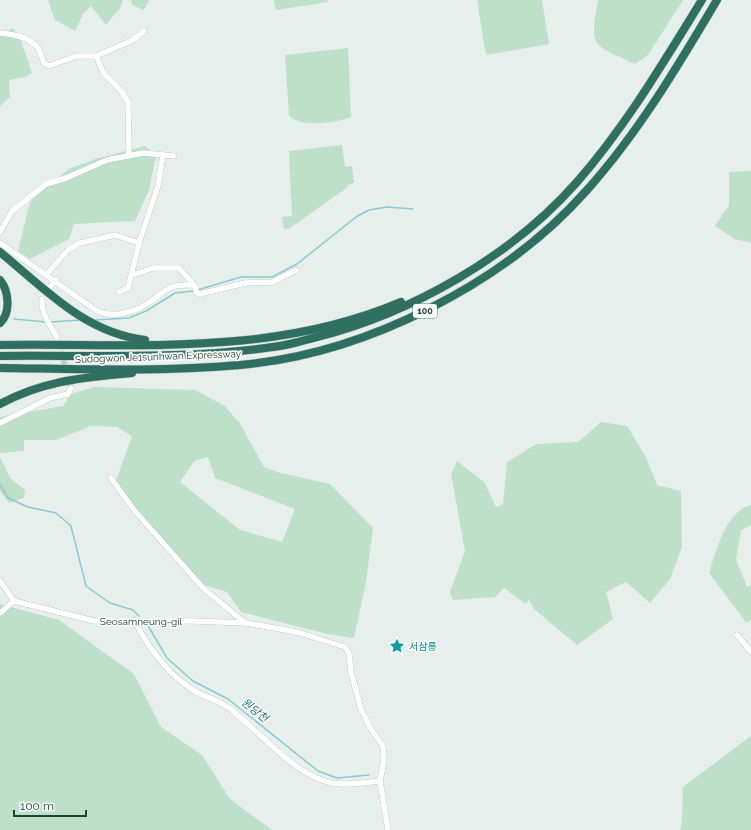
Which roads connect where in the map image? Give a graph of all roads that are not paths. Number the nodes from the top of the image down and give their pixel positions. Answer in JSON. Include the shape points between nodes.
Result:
{"nodes":[{"id":1,"x":702,"y":0,"type":"edge"},
{"id":2,"x":717,"y":0,"type":"edge"},
{"id":3,"x":144,"y":31,"type":"dead end"},
{"id":4,"x":0,"y":33,"type":"edge"},
{"id":5,"x":96,"y":56,"type":"junction"},
{"id":6,"x":163,"y":155,"type":"junction"},
{"id":7,"x":129,"y":156,"type":"junction"},
{"id":8,"x":174,"y":156,"type":"dead end"},
{"id":9,"x":0,"y":232,"type":"edge"},
{"id":10,"x":0,"y":243,"type":"edge"},
{"id":11,"x":139,"y":243,"type":"junction"},
{"id":12,"x":0,"y":252,"type":"edge"},
{"id":13,"x":478,"y":266,"type":"junction"},
{"id":14,"x":296,"y":270,"type":"dead end"},
{"id":15,"x":132,"y":272,"type":"junction"},
{"id":16,"x":47,"y":274,"type":"junction"},
{"id":17,"x":0,"y":280,"type":"edge"},
{"id":18,"x":56,"y":280,"type":"junction"},
{"id":19,"x":51,"y":286,"type":"dead end"},
{"id":20,"x":195,"y":288,"type":"junction"},
{"id":21,"x":120,"y":292,"type":"dead end"},
{"id":22,"x":42,"y":299,"type":"dead end"},
{"id":23,"x":0,"y":323,"type":"edge"},
{"id":24,"x":57,"y":337,"type":"tunnel mouth"},
{"id":25,"x":217,"y":343,"type":"junction"},
{"id":26,"x":0,"y":344,"type":"edge"},
{"id":27,"x":0,"y":356,"type":"edge"},
{"id":28,"x":211,"y":366,"type":"junction"},
{"id":29,"x":0,"y":368,"type":"edge"},
{"id":30,"x":71,"y":388,"type":"dead end"},
{"id":31,"x":0,"y":404,"type":"edge"},
{"id":32,"x":0,"y":423,"type":"edge"},
{"id":33,"x":111,"y":478,"type":"dead end"},
{"id":34,"x":0,"y":581,"type":"edge"},
{"id":35,"x":14,"y":601,"type":"junction"},
{"id":36,"x":0,"y":613,"type":"edge"},
{"id":37,"x":134,"y":620,"type":"junction"},
{"id":38,"x":246,"y":623,"type":"junction"},
{"id":39,"x":737,"y":635,"type":"dead end"},
{"id":40,"x":751,"y":652,"type":"edge"},
{"id":41,"x":380,"y":781,"type":"junction"},
{"id":42,"x":388,"y":830,"type":"edge"}],
"edges":[{"from":1,"to":13,"type":"highway","name":"Sudogwon Je1sunhwan Expressway","number":"100","via":[[645,92],[576,183],[534,223]]},
{"from":2,"to":28,"type":"highway","name":"Sudogwon Je1sunhwan Expressway","number":"100","via":[[656,100],[604,170],[565,212],[485,278],[409,319],[354,340],[298,356],[241,365]]},
{"from":3,"to":5,"type":"street","via":[[133,40]]},
{"from":4,"to":5,"type":"street","via":[[26,39],[38,48],[44,63],[49,66],[76,56]]},
{"from":5,"to":7,"type":"street","via":[[104,72],[128,102]]},
{"from":6,"to":7,"type":"street","via":[[143,153]]},
{"from":6,"to":8,"type":"street"},
{"from":6,"to":11,"type":"street","via":[[158,186]]},
{"from":7,"to":9,"type":"street","via":[[106,160],[46,184],[12,211]]},
{"from":10,"to":16,"type":"street"},
{"from":11,"to":15,"type":"street"},
{"from":11,"to":16,"type":"street","via":[[115,236],[80,243],[68,250]]},
{"from":12,"to":25,"type":"highway","via":[[71,310],[91,324],[107,331],[128,338],[152,341]]},
{"from":13,"to":25,"type":"highway","via":[[403,301],[350,322],[296,334]]},
{"from":13,"to":27,"type":"highway","name":"Sudogwon Je1sunhwan Expressway","number":"100","via":[[441,288],[377,319],[283,346],[140,357]]},
{"from":14,"to":20,"type":"street","via":[[273,282],[252,282],[210,293]]},
{"from":15,"to":20,"type":"street","via":[[136,274],[153,268],[180,268]]},
{"from":15,"to":21,"type":"street","via":[[128,288]]},
{"from":16,"to":18,"type":"street"},
{"from":17,"to":23,"type":"highway","via":[[7,295],[7,308]]},
{"from":18,"to":19,"type":"street"},
{"from":18,"to":20,"type":"street","via":[[106,315],[120,314],[140,307],[181,284]]},
{"from":22,"to":24,"type":"street","via":[[41,308],[44,316]]},
{"from":25,"to":26,"type":"highway"},
{"from":28,"to":29,"type":"highway","name":"Sudogwon Je1sunhwan Expressway","number":"100","via":[[140,369]]},
{"from":28,"to":31,"type":"highway","via":[[67,380],[40,387]]},
{"from":30,"to":32,"type":"street","via":[[68,394],[31,406]]},
{"from":33,"to":38,"type":"street","name":"Seosamneung-gil","via":[[134,510],[203,588]]},
{"from":34,"to":35,"type":"street"},
{"from":35,"to":36,"type":"street"},
{"from":35,"to":37,"type":"street","name":"Seosamneung-gil","via":[[94,621]]},
{"from":37,"to":38,"type":"street","name":"Seosamneung-gil"},
{"from":37,"to":41,"type":"street","via":[[142,635],[170,671],[198,692],[232,709],[281,753],[312,776],[336,783]]},
{"from":38,"to":41,"type":"street","name":"Seosamneung-gil","via":[[297,632],[345,647],[349,653],[351,672],[361,709],[383,746],[384,760]]},
{"from":39,"to":40,"type":"street"},
{"from":41,"to":42,"type":"street","name":"Seosamneung-gil"}]}
